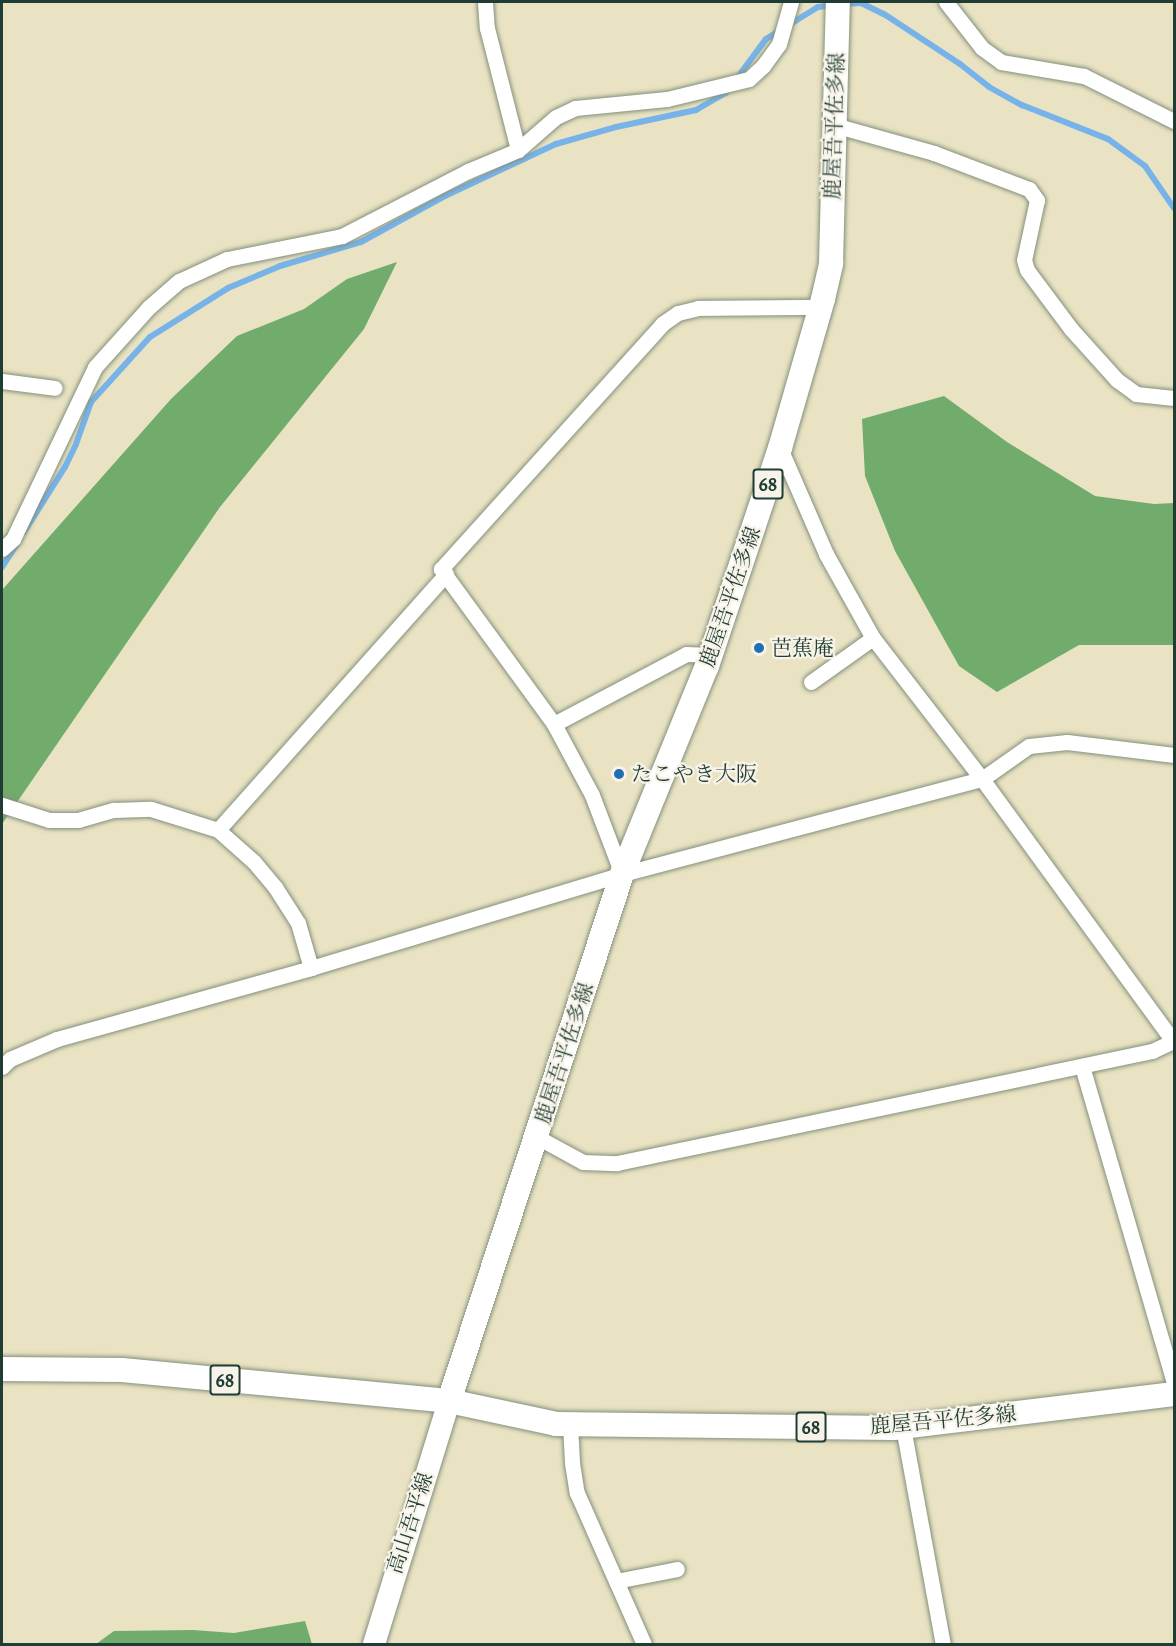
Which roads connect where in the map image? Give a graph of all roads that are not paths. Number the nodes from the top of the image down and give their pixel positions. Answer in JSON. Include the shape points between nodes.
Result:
{"nodes":[{"id":1,"x":485,"y":2,"type":"edge"},
{"id":2,"x":791,"y":2,"type":"edge"},
{"id":3,"x":838,"y":2,"type":"edge"},
{"id":4,"x":946,"y":2,"type":"edge"},
{"id":5,"x":1174,"y":121,"type":"edge"},
{"id":6,"x":834,"y":125,"type":"junction"},
{"id":7,"x":518,"y":150,"type":"junction"},
{"id":8,"x":820,"y":307,"type":"junction"},
{"id":9,"x":2,"y":381,"type":"edge"},
{"id":10,"x":55,"y":388,"type":"dead end"},
{"id":11,"x":1174,"y":398,"type":"edge"},
{"id":12,"x":780,"y":448,"type":"junction"},
{"id":13,"x":2,"y":549,"type":"edge"},
{"id":14,"x":446,"y":574,"type":"junction"},
{"id":15,"x":873,"y":638,"type":"junction"},
{"id":16,"x":711,"y":655,"type":"junction"},
{"id":17,"x":811,"y":682,"type":"dead end"},
{"id":18,"x":554,"y":724,"type":"junction"},
{"id":19,"x":1174,"y":755,"type":"edge"},
{"id":20,"x":982,"y":779,"type":"junction"},
{"id":21,"x":2,"y":805,"type":"edge"},
{"id":22,"x":218,"y":830,"type":"junction"},
{"id":23,"x":622,"y":874,"type":"junction"},
{"id":24,"x":311,"y":968,"type":"junction"},
{"id":25,"x":1174,"y":1041,"type":"edge"},
{"id":26,"x":1082,"y":1066,"type":"junction"},
{"id":27,"x":2,"y":1067,"type":"edge"},
{"id":28,"x":537,"y":1137,"type":"junction"},
{"id":29,"x":2,"y":1369,"type":"edge"},
{"id":30,"x":1174,"y":1383,"type":"edge"},
{"id":31,"x":1174,"y":1394,"type":"edge"},
{"id":32,"x":449,"y":1401,"type":"junction"},
{"id":33,"x":570,"y":1424,"type":"junction"},
{"id":34,"x":903,"y":1427,"type":"junction"},
{"id":35,"x":677,"y":1569,"type":"dead end"},
{"id":36,"x":616,"y":1581,"type":"junction"},
{"id":37,"x":374,"y":1644,"type":"edge"},
{"id":38,"x":644,"y":1644,"type":"edge"},
{"id":39,"x":943,"y":1644,"type":"edge"}],
"edges":[{"from":1,"to":7,"type":"street","via":[[487,28]]},
{"from":2,"to":7,"type":"street","via":[[779,44],[749,79],[667,99],[574,108],[556,117]]},
{"from":3,"to":6,"type":"main road","name":"鹿屋吾平佐多線","number":"68"},
{"from":4,"to":5,"type":"street","via":[[982,48],[1001,62],[1084,76]]},
{"from":6,"to":8,"type":"main road","name":"鹿屋吾平佐多線","number":"68","via":[[831,263]]},
{"from":6,"to":11,"type":"street","via":[[934,153],[1029,189],[1038,200],[1024,260],[1027,270],[1071,329],[1117,380],[1136,394]]},
{"from":7,"to":13,"type":"street","via":[[468,171],[342,236],[227,259],[179,281],[149,307],[95,367],[13,539]]},
{"from":8,"to":12,"type":"main road","name":"鹿屋吾平佐多線","number":"68"},
{"from":8,"to":14,"type":"street","via":[[699,308],[678,313],[662,324],[441,569]]},
{"from":9,"to":10,"type":"street"},
{"from":12,"to":15,"type":"street","via":[[826,554]]},
{"from":12,"to":16,"type":"main road","name":"鹿屋吾平佐多線","number":"68"},
{"from":14,"to":18,"type":"street"},
{"from":14,"to":22,"type":"street"},
{"from":15,"to":17,"type":"street"},
{"from":15,"to":20,"type":"street"},
{"from":16,"to":18,"type":"street","via":[[686,654]]},
{"from":16,"to":23,"type":"main road","name":"鹿屋吾平佐多線","number":"68"},
{"from":18,"to":23,"type":"street","via":[[592,795]]},
{"from":19,"to":20,"type":"street","via":[[1067,742],[1029,746]]},
{"from":20,"to":23,"type":"street"},
{"from":20,"to":25,"type":"street"},
{"from":21,"to":22,"type":"street","via":[[49,820],[78,820],[114,810],[151,809]]},
{"from":22,"to":24,"type":"street","via":[[275,887],[298,923]]},
{"from":23,"to":24,"type":"street"},
{"from":23,"to":28,"type":"main road","name":"鹿屋吾平佐多線","number":"68"},
{"from":24,"to":27,"type":"street","via":[[57,1039],[10,1059]]},
{"from":25,"to":26,"type":"street","via":[[1152,1051]]},
{"from":26,"to":28,"type":"street","via":[[617,1162],[583,1162]]},
{"from":26,"to":30,"type":"street"},
{"from":28,"to":32,"type":"main road","name":"鹿屋吾平佐多線","number":"68"},
{"from":29,"to":32,"type":"main road","number":"68","via":[[122,1370]]},
{"from":31,"to":34,"type":"main road","name":"鹿屋吾平佐多線","number":"68"},
{"from":32,"to":33,"type":"main road","name":"鹿屋吾平佐多線","number":"68"},
{"from":32,"to":37,"type":"main road","name":"高山吾平線"},
{"from":33,"to":34,"type":"main road","name":"鹿屋吾平佐多線","number":"68"},
{"from":33,"to":36,"type":"street","via":[[578,1493]]},
{"from":34,"to":39,"type":"street"},
{"from":35,"to":36,"type":"street"},
{"from":36,"to":38,"type":"street"}]}
